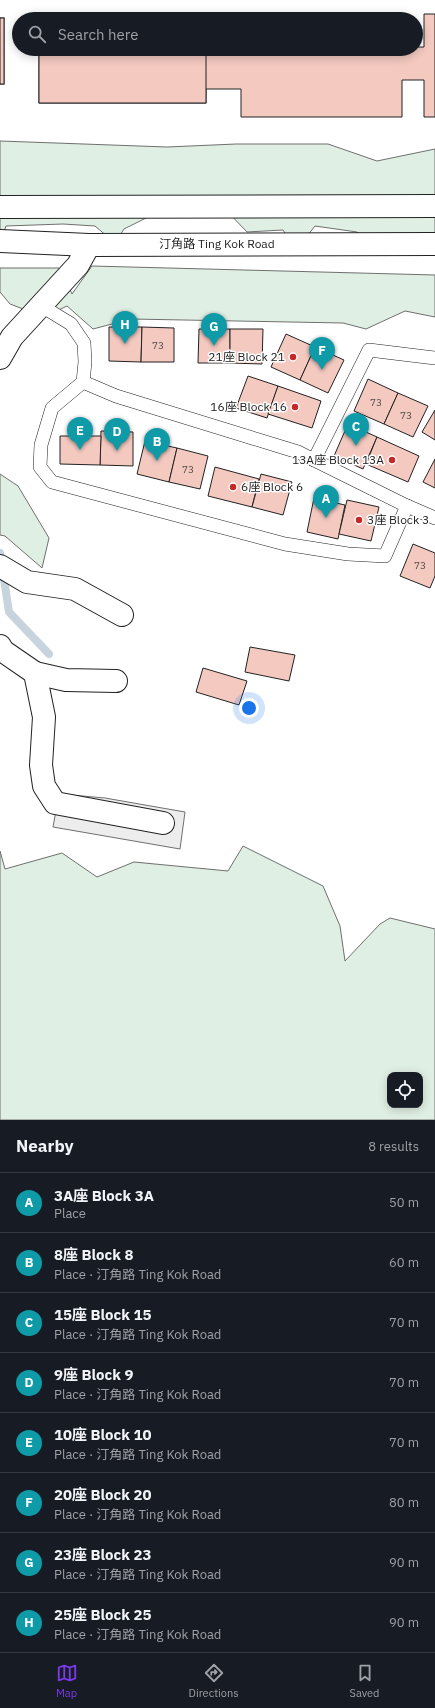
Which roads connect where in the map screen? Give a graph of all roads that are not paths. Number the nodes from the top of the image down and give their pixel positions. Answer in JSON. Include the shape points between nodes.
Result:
{"nodes":[{"id":1,"x":435,"y":206,"type":"edge"},
{"id":2,"x":0,"y":207,"type":"edge"},
{"id":3,"x":0,"y":241,"type":"edge"},
{"id":4,"x":435,"y":244,"type":"edge"},
{"id":5,"x":89,"y":245,"type":"junction"},
{"id":6,"x":40,"y":306,"type":"junction"},
{"id":7,"x":0,"y":358,"type":"edge"},
{"id":8,"x":435,"y":358,"type":"edge"},
{"id":9,"x":83,"y":382,"type":"junction"},
{"id":10,"x":314,"y":460,"type":"junction"},
{"id":11,"x":407,"y":506,"type":"junction"},
{"id":12,"x":435,"y":518,"type":"edge"},
{"id":13,"x":0,"y":566,"type":"edge"},
{"id":14,"x":122,"y":615,"type":"dead end"},
{"id":15,"x":0,"y":646,"type":"edge"},
{"id":16,"x":35,"y":673,"type":"junction"},
{"id":17,"x":116,"y":681,"type":"dead end"},
{"id":18,"x":163,"y":823,"type":"dead end"}],
"edges":[{"from":1,"to":2,"type":"main road"},
{"from":3,"to":5,"type":"main road","name":"汀角路 Ting Kok Road"},
{"from":4,"to":5,"type":"main road","name":"汀角路 Ting Kok Road"},
{"from":5,"to":6,"type":"main road","via":[[78,265]]},
{"from":6,"to":7,"type":"main road","via":[[12,337]]},
{"from":6,"to":9,"type":"lane","via":[[71,324],[84,343]]},
{"from":8,"to":10,"type":"lane","via":[[369,350]]},
{"from":9,"to":10,"type":"lane","via":[[116,396],[298,452]]},
{"from":9,"to":11,"type":"lane","via":[[52,408],[41,445],[40,467],[52,482],[285,544],[348,554],[385,556]]},
{"from":10,"to":11,"type":"lane"},
{"from":11,"to":12,"type":"lane"},
{"from":13,"to":14,"type":"main road","via":[[27,582],[75,589]]},
{"from":15,"to":16,"type":"main road","via":[[3,651]]},
{"from":16,"to":17,"type":"main road","via":[[66,680]]},
{"from":16,"to":18,"type":"main road","via":[[44,717],[41,765],[44,786],[55,803]]}]}
